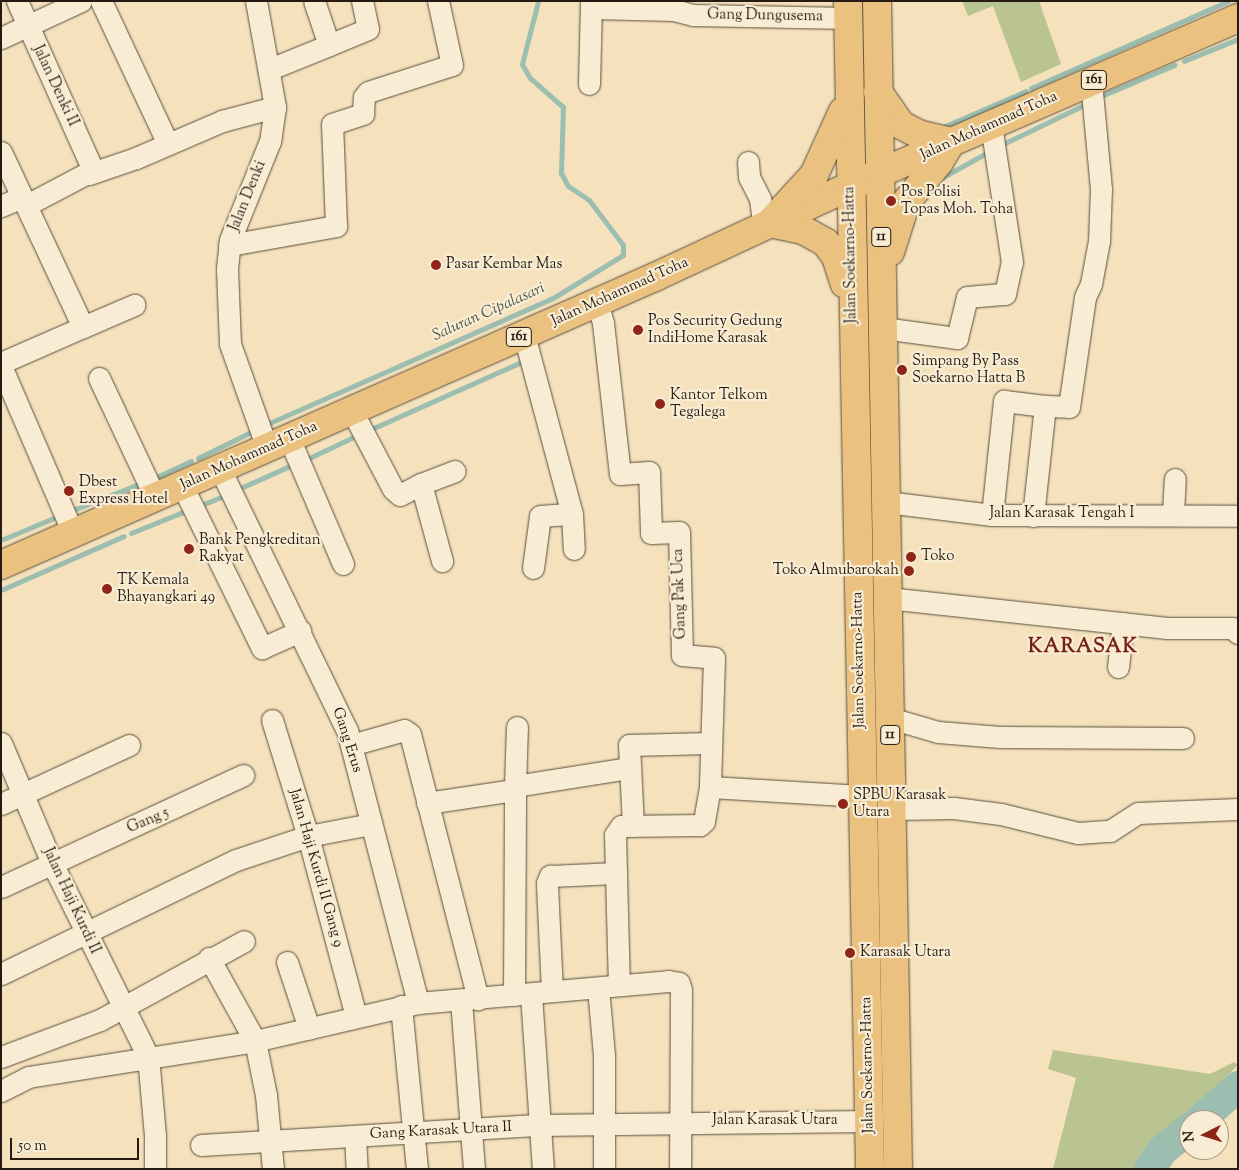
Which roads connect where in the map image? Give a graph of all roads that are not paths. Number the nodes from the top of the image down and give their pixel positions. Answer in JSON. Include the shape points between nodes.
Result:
{"nodes":[{"id":1,"x":16,"y":1,"type":"edge"},
{"id":2,"x":81,"y":1,"type":"edge"},
{"id":3,"x":101,"y":1,"type":"edge"},
{"id":4,"x":256,"y":1,"type":"edge"},
{"id":5,"x":314,"y":1,"type":"edge"},
{"id":6,"x":362,"y":1,"type":"edge"},
{"id":7,"x":438,"y":1,"type":"edge"},
{"id":8,"x":877,"y":1,"type":"edge"},
{"id":9,"x":592,"y":5,"type":"edge"},
{"id":10,"x":629,"y":5,"type":"edge"},
{"id":11,"x":674,"y":6,"type":"edge"},
{"id":12,"x":759,"y":9,"type":"edge"},
{"id":13,"x":848,"y":10,"type":"edge"},
{"id":14,"x":1238,"y":18,"type":"edge"},
{"id":15,"x":28,"y":26,"type":"junction"},
{"id":16,"x":1,"y":38,"type":"edge"},
{"id":17,"x":329,"y":45,"type":"junction"},
{"id":18,"x":270,"y":70,"type":"junction"},
{"id":19,"x":1091,"y":82,"type":"junction"},
{"id":20,"x":590,"y":84,"type":"dead end"},
{"id":21,"x":878,"y":91,"type":"junction"},
{"id":22,"x":848,"y":98,"type":"junction"},
{"id":23,"x":275,"y":106,"type":"junction"},
{"id":24,"x":991,"y":125,"type":"junction"},
{"id":25,"x":951,"y":142,"type":"junction"},
{"id":26,"x":168,"y":144,"type":"junction"},
{"id":27,"x":1,"y":152,"type":"edge"},
{"id":28,"x":748,"y":162,"type":"dead end"},
{"id":29,"x":91,"y":172,"type":"junction"},
{"id":30,"x":880,"y":174,"type":"junction"},
{"id":31,"x":850,"y":186,"type":"junction"},
{"id":32,"x":24,"y":201,"type":"junction"},
{"id":33,"x":1,"y":206,"type":"edge"},
{"id":34,"x":767,"y":225,"type":"junction"},
{"id":35,"x":229,"y":245,"type":"junction"},
{"id":36,"x":881,"y":300,"type":"junction"},
{"id":37,"x":598,"y":302,"type":"junction"},
{"id":38,"x":134,"y":305,"type":"dead end"},
{"id":39,"x":852,"y":306,"type":"junction"},
{"id":40,"x":83,"y":327,"type":"junction"},
{"id":41,"x":883,"y":328,"type":"junction"},
{"id":42,"x":524,"y":335,"type":"junction"},
{"id":43,"x":1,"y":365,"type":"edge"},
{"id":44,"x":99,"y":378,"type":"dead end"},
{"id":45,"x":1045,"y":406,"type":"junction"},
{"id":46,"x":352,"y":411,"type":"junction"},
{"id":47,"x":268,"y":435,"type":"junction"},
{"id":48,"x":220,"y":469,"type":"junction"},
{"id":49,"x":455,"y":471,"type":"dead end"},
{"id":50,"x":1175,"y":479,"type":"dead end"},
{"id":51,"x":421,"y":484,"type":"junction"},
{"id":52,"x":182,"y":485,"type":"junction"},
{"id":53,"x":154,"y":498,"type":"junction"},
{"id":54,"x":886,"y":502,"type":"junction"},
{"id":55,"x":1173,"y":513,"type":"junction"},
{"id":56,"x":572,"y":514,"type":"junction"},
{"id":57,"x":992,"y":515,"type":"junction"},
{"id":58,"x":1033,"y":516,"type":"junction"},
{"id":59,"x":1238,"y":516,"type":"edge"},
{"id":60,"x":73,"y":533,"type":"junction"},
{"id":61,"x":574,"y":549,"type":"dead end"},
{"id":62,"x":442,"y":561,"type":"dead end"},
{"id":63,"x":343,"y":564,"type":"dead end"},
{"id":64,"x":1,"y":565,"type":"edge"},
{"id":65,"x":533,"y":568,"type":"dead end"},
{"id":66,"x":887,"y":598,"type":"junction"},
{"id":67,"x":1123,"y":623,"type":"junction"},
{"id":68,"x":300,"y":631,"type":"junction"},
{"id":69,"x":1238,"y":633,"type":"edge"},
{"id":70,"x":1118,"y":666,"type":"dead end"},
{"id":71,"x":890,"y":718,"type":"junction"},
{"id":72,"x":272,"y":720,"type":"dead end"},
{"id":73,"x":517,"y":727,"type":"dead end"},
{"id":74,"x":1183,"y":738,"type":"dead end"},
{"id":75,"x":1,"y":743,"type":"edge"},
{"id":76,"x":710,"y":743,"type":"junction"},
{"id":77,"x":129,"y":745,"type":"dead end"},
{"id":78,"x":350,"y":745,"type":"junction"},
{"id":79,"x":629,"y":768,"type":"junction"},
{"id":80,"x":243,"y":776,"type":"dead end"},
{"id":81,"x":514,"y":788,"type":"junction"},
{"id":82,"x":710,"y":788,"type":"junction"},
{"id":83,"x":23,"y":794,"type":"junction"},
{"id":84,"x":862,"y":796,"type":"junction"},
{"id":85,"x":427,"y":803,"type":"junction"},
{"id":86,"x":1,"y":804,"type":"edge"},
{"id":87,"x":891,"y":809,"type":"junction"},
{"id":88,"x":1238,"y":809,"type":"edge"},
{"id":89,"x":372,"y":824,"type":"junction"},
{"id":90,"x":633,"y":826,"type":"junction"},
{"id":91,"x":308,"y":836,"type":"junction"},
{"id":92,"x":52,"y":863,"type":"junction"},
{"id":93,"x":616,"y":873,"type":"junction"},
{"id":94,"x":1,"y":887,"type":"edge"},
{"id":95,"x":86,"y":934,"type":"junction"},
{"id":96,"x":244,"y":941,"type":"dead end"},
{"id":97,"x":209,"y":958,"type":"junction"},
{"id":98,"x":287,"y":962,"type":"dead end"},
{"id":99,"x":1,"y":974,"type":"edge"},
{"id":100,"x":619,"y":984,"type":"junction"},
{"id":101,"x":598,"y":988,"type":"junction"},
{"id":102,"x":532,"y":993,"type":"junction"},
{"id":103,"x":469,"y":999,"type":"junction"},
{"id":104,"x":410,"y":1004,"type":"junction"},
{"id":105,"x":122,"y":1007,"type":"junction"},
{"id":106,"x":356,"y":1017,"type":"junction"},
{"id":107,"x":309,"y":1028,"type":"junction"},
{"id":108,"x":255,"y":1040,"type":"junction"},
{"id":109,"x":148,"y":1056,"type":"junction"},
{"id":110,"x":1,"y":1057,"type":"edge"},
{"id":111,"x":1,"y":1090,"type":"edge"},
{"id":112,"x":869,"y":1121,"type":"junction"},
{"id":113,"x":681,"y":1122,"type":"junction"},
{"id":114,"x":606,"y":1124,"type":"junction"},
{"id":115,"x":540,"y":1125,"type":"junction"},
{"id":116,"x":471,"y":1130,"type":"junction"},
{"id":117,"x":414,"y":1131,"type":"junction"},
{"id":118,"x":355,"y":1136,"type":"junction"},
{"id":119,"x":270,"y":1141,"type":"junction"},
{"id":120,"x":201,"y":1145,"type":"dead end"},
{"id":121,"x":155,"y":1169,"type":"edge"},
{"id":122,"x":272,"y":1169,"type":"edge"},
{"id":123,"x":356,"y":1169,"type":"edge"},
{"id":124,"x":417,"y":1169,"type":"edge"},
{"id":125,"x":474,"y":1169,"type":"edge"},
{"id":126,"x":543,"y":1169,"type":"edge"},
{"id":127,"x":604,"y":1169,"type":"edge"},
{"id":128,"x":680,"y":1169,"type":"edge"},
{"id":129,"x":870,"y":1169,"type":"edge"},
{"id":130,"x":898,"y":1169,"type":"edge"}],
"edges":[{"from":1,"to":15,"type":"street","name":"Jalan Denki II"},
{"from":2,"to":15,"type":"street"},
{"from":3,"to":26,"type":"street"},
{"from":4,"to":18,"type":"street","name":"Jalan Denki"},
{"from":5,"to":17,"type":"street"},
{"from":6,"to":17,"type":"street","via":[[368,29]]},
{"from":7,"to":35,"type":"street","via":[[452,65],[368,92],[364,97],[363,114],[332,124],[336,226]]},
{"from":8,"to":21,"type":"main road","name":"Jalan Soekarno-Hatta","number":"11"},
{"from":9,"to":10,"type":"street","name":"Gang Dungusema"},
{"from":9,"to":20,"type":"street"},
{"from":10,"to":11,"type":"street","name":"Gang Dungusema"},
{"from":11,"to":12,"type":"street","name":"Gang Dungusema","via":[[693,15]]},
{"from":12,"to":13,"type":"street","name":"Gang Dungusema"},
{"from":13,"to":22,"type":"main road","name":"Jalan Soekarno-Hatta","number":"11"},
{"from":14,"to":19,"type":"main road","name":"Jalan Mohammad Toha","number":"161"},
{"from":15,"to":16,"type":"street"},
{"from":15,"to":29,"type":"street","name":"Jalan Denki II"},
{"from":17,"to":18,"type":"street"},
{"from":18,"to":23,"type":"street","name":"Jalan Denki"},
{"from":19,"to":24,"type":"main road","name":"Jalan Mohammad Toha","number":"161"},
{"from":19,"to":45,"type":"street","via":[[1101,189],[1099,241],[1091,284],[1085,297],[1069,407]]},
{"from":21,"to":25,"type":"main road","via":[[887,109],[901,125],[922,135]]},
{"from":21,"to":30,"type":"main road","name":"Jalan Soekarno-Hatta","number":"11"},
{"from":22,"to":31,"type":"main road","name":"Jalan Soekarno-Hatta","number":"11"},
{"from":22,"to":34,"type":"main road","via":[[821,164]]},
{"from":23,"to":26,"type":"street","via":[[222,121]]},
{"from":23,"to":35,"type":"street","name":"Jalan Denki","via":[[270,141]]},
{"from":24,"to":25,"type":"main road","name":"Jalan Mohammad Toha","number":"161"},
{"from":24,"to":41,"type":"street","via":[[1012,262],[1005,294],[967,297],[956,338]]},
{"from":25,"to":30,"type":"main road","name":"Jalan Mohammad Toha","number":"161"},
{"from":25,"to":36,"type":"main road","via":[[940,162],[906,202],[899,217]]},
{"from":26,"to":29,"type":"street"},
{"from":27,"to":32,"type":"street"},
{"from":28,"to":34,"type":"street","via":[[749,177],[760,199]]},
{"from":29,"to":32,"type":"street"},
{"from":30,"to":31,"type":"main road","name":"Jalan Mohammad Toha","number":"161"},
{"from":30,"to":36,"type":"main road","name":"Jalan Soekarno-Hatta","number":"11"},
{"from":31,"to":34,"type":"main road","name":"Jalan Mohammad Toha","number":"161"},
{"from":31,"to":39,"type":"main road","name":"Jalan Soekarno-Hatta","number":"11"},
{"from":32,"to":33,"type":"street"},
{"from":32,"to":40,"type":"street"},
{"from":34,"to":37,"type":"main road","name":"Jalan Mohammad Toha","number":"161"},
{"from":34,"to":39,"type":"main road","via":[[803,230],[826,243],[841,268]]},
{"from":35,"to":47,"type":"street","name":"Jalan Denki","via":[[230,344]]},
{"from":36,"to":41,"type":"main road","name":"Jalan Soekarno-Hatta","number":"11"},
{"from":37,"to":42,"type":"main road","name":"Jalan Mohammad Toha","number":"161"},
{"from":37,"to":76,"type":"street","name":"Gang Pak Uca","via":[[620,474],[649,472],[651,533],[679,532],[682,656],[714,658]]},
{"from":38,"to":40,"type":"street"},
{"from":39,"to":84,"type":"main road","name":"Jalan Soekarno-Hatta","number":"11"},
{"from":40,"to":43,"type":"street"},
{"from":41,"to":54,"type":"main road","name":"Jalan Soekarno-Hatta","number":"11"},
{"from":42,"to":46,"type":"main road","name":"Jalan Mohammad Toha","number":"161"},
{"from":42,"to":56,"type":"street"},
{"from":43,"to":60,"type":"street"},
{"from":44,"to":53,"type":"street"},
{"from":45,"to":57,"type":"street","via":[[1004,401]]},
{"from":45,"to":58,"type":"street"},
{"from":46,"to":47,"type":"main road","name":"Jalan Mohammad Toha","number":"161"},
{"from":46,"to":51,"type":"street","via":[[393,489],[400,495]]},
{"from":47,"to":48,"type":"main road","name":"Jalan Mohammad Toha","number":"161"},
{"from":47,"to":63,"type":"street","name":"Jalan Denki"},
{"from":48,"to":52,"type":"main road","name":"Jalan Mohammad Toha","number":"161"},
{"from":48,"to":68,"type":"street","name":"Gang Erus"},
{"from":49,"to":51,"type":"street"},
{"from":50,"to":55,"type":"street"},
{"from":51,"to":62,"type":"street"},
{"from":52,"to":53,"type":"main road","name":"Jalan Mohammad Toha","number":"161"},
{"from":52,"to":68,"type":"street","via":[[262,648]]},
{"from":53,"to":60,"type":"main road","name":"Jalan Mohammad Toha","number":"161"},
{"from":54,"to":57,"type":"street","name":"Jalan Karasak Tengah I"},
{"from":54,"to":66,"type":"main road","name":"Jalan Soekarno-Hatta","number":"11"},
{"from":55,"to":58,"type":"street","name":"Jalan Karasak Tengah I"},
{"from":55,"to":59,"type":"street","name":"Jalan Karasak Tengah I"},
{"from":56,"to":61,"type":"street"},
{"from":56,"to":65,"type":"street","via":[[540,516]]},
{"from":57,"to":58,"type":"street","name":"Jalan Karasak Tengah I"},
{"from":60,"to":64,"type":"main road","name":"Jalan Mohammad Toha","number":"161"},
{"from":66,"to":67,"type":"street"},
{"from":66,"to":71,"type":"main road","name":"Jalan Soekarno-Hatta","number":"11"},
{"from":67,"to":69,"type":"street","via":[[1167,628],[1232,628]]},
{"from":67,"to":70,"type":"street"},
{"from":68,"to":78,"type":"street","name":"Gang Erus","via":[[330,699],[334,699]]},
{"from":71,"to":74,"type":"street","via":[[938,732],[1000,737]]},
{"from":71,"to":87,"type":"main road","name":"Jalan Soekarno-Hatta","number":"11"},
{"from":72,"to":91,"type":"street","name":"Jalan Haji Kurdi II Gang 9"},
{"from":73,"to":81,"type":"street"},
{"from":75,"to":83,"type":"street","name":"Jalan Haji Kurdi II"},
{"from":76,"to":79,"type":"street","via":[[629,744]]},
{"from":76,"to":82,"type":"street"},
{"from":77,"to":83,"type":"street"},
{"from":78,"to":85,"type":"street","via":[[408,731]]},
{"from":78,"to":89,"type":"street","name":"Gang Erus"},
{"from":79,"to":81,"type":"street"},
{"from":79,"to":90,"type":"street"},
{"from":80,"to":92,"type":"street","name":"Gang 5"},
{"from":81,"to":85,"type":"street"},
{"from":81,"to":102,"type":"street"},
{"from":82,"to":84,"type":"street"},
{"from":82,"to":90,"type":"street","via":[[704,821],[700,825]]},
{"from":83,"to":86,"type":"street"},
{"from":83,"to":92,"type":"street","name":"Jalan Haji Kurdi II"},
{"from":84,"to":112,"type":"main road","name":"Jalan Soekarno-Hatta","number":"11"},
{"from":85,"to":103,"type":"street"},
{"from":87,"to":88,"type":"street","via":[[954,808],[1001,814],[1078,834],[1110,831],[1138,813]]},
{"from":87,"to":130,"type":"main road","name":"Jalan Soekarno-Hatta","number":"11"},
{"from":89,"to":91,"type":"street"},
{"from":89,"to":104,"type":"street","name":"Gang Erus"},
{"from":90,"to":93,"type":"street","via":[[621,826],[614,835]]},
{"from":91,"to":95,"type":"street","via":[[236,860]]},
{"from":91,"to":106,"type":"street","name":"Jalan Haji Kurdi II Gang 9"},
{"from":92,"to":94,"type":"street","name":"Gang 5"},
{"from":92,"to":95,"type":"street","name":"Jalan Haji Kurdi II"},
{"from":93,"to":100,"type":"street"},
{"from":93,"to":102,"type":"street","via":[[550,876]]},
{"from":95,"to":99,"type":"street"},
{"from":95,"to":105,"type":"street","name":"Jalan Haji Kurdi II"},
{"from":96,"to":97,"type":"street"},
{"from":97,"to":105,"type":"street"},
{"from":97,"to":108,"type":"street"},
{"from":98,"to":107,"type":"street"},
{"from":100,"to":101,"type":"street"},
{"from":100,"to":113,"type":"street","via":[[679,983]]},
{"from":101,"to":102,"type":"street"},
{"from":101,"to":114,"type":"street"},
{"from":102,"to":103,"type":"street"},
{"from":102,"to":115,"type":"street"},
{"from":103,"to":104,"type":"street"},
{"from":103,"to":116,"type":"street"},
{"from":104,"to":106,"type":"street"},
{"from":104,"to":117,"type":"street","name":"Gang Erus"},
{"from":105,"to":109,"type":"street","name":"Jalan Haji Kurdi II"},
{"from":105,"to":110,"type":"street","via":[[100,1020]]},
{"from":106,"to":107,"type":"street"},
{"from":107,"to":108,"type":"street"},
{"from":108,"to":109,"type":"street"},
{"from":108,"to":119,"type":"street","via":[[266,1095]]},
{"from":109,"to":111,"type":"street","via":[[28,1076]]},
{"from":109,"to":121,"type":"street","via":[[156,1136]]},
{"from":112,"to":113,"type":"street","name":"Jalan Karasak Utara"},
{"from":112,"to":129,"type":"main road","name":"Jalan Soekarno-Hatta","number":"11"},
{"from":113,"to":114,"type":"street","name":"Gang Karasak Utara II"},
{"from":113,"to":128,"type":"street"},
{"from":114,"to":115,"type":"street","name":"Gang Karasak Utara II"},
{"from":114,"to":127,"type":"street"},
{"from":115,"to":116,"type":"street","name":"Gang Karasak Utara II"},
{"from":115,"to":126,"type":"street"},
{"from":116,"to":117,"type":"street","name":"Gang Karasak Utara II"},
{"from":116,"to":125,"type":"street"},
{"from":117,"to":118,"type":"street","name":"Gang Karasak Utara II"},
{"from":117,"to":124,"type":"street","name":"Gang Erus"},
{"from":118,"to":119,"type":"street","name":"Gang Karasak Utara II"},
{"from":118,"to":123,"type":"street"},
{"from":119,"to":120,"type":"street","name":"Gang Karasak Utara II"},
{"from":119,"to":122,"type":"street"}]}
